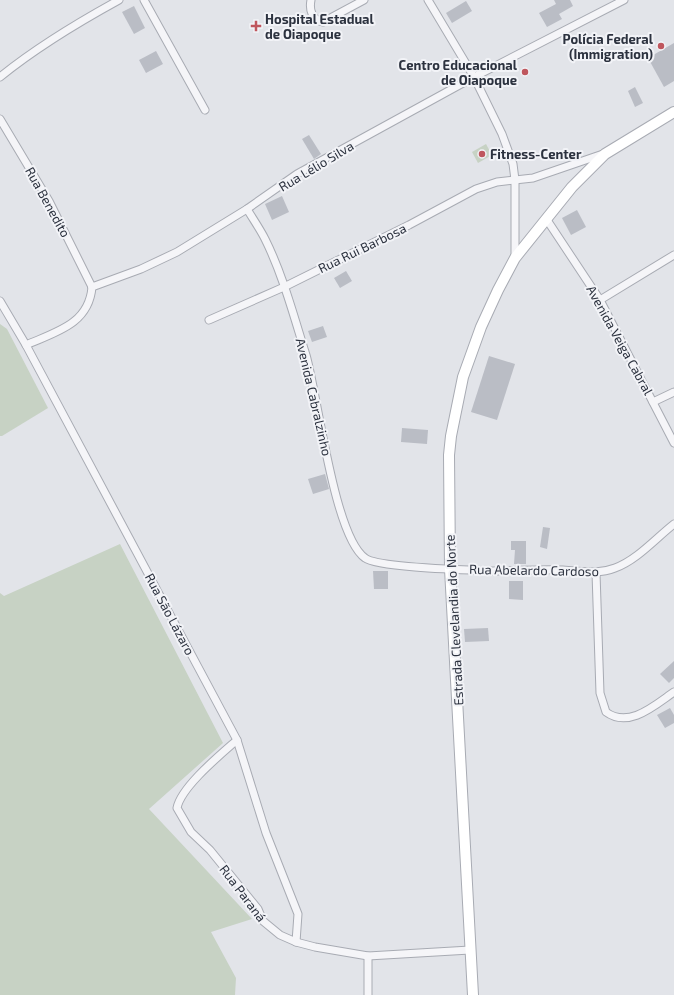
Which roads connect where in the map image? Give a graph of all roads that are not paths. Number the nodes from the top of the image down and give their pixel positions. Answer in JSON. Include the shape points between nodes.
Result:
{"nodes":[{"id":1,"x":119,"y":0,"type":"edge"},
{"id":2,"x":144,"y":0,"type":"edge"},
{"id":3,"x":311,"y":0,"type":"edge"},
{"id":4,"x":364,"y":0,"type":"edge"},
{"id":5,"x":428,"y":0,"type":"edge"},
{"id":6,"x":624,"y":0,"type":"edge"},
{"id":7,"x":0,"y":77,"type":"edge"},
{"id":8,"x":474,"y":77,"type":"junction"},
{"id":9,"x":205,"y":110,"type":"dead end"},
{"id":10,"x":674,"y":112,"type":"edge"},
{"id":11,"x":0,"y":119,"type":"edge"},
{"id":12,"x":605,"y":154,"type":"junction"},
{"id":13,"x":515,"y":180,"type":"junction"},
{"id":14,"x":248,"y":209,"type":"junction"},
{"id":15,"x":547,"y":220,"type":"junction"},
{"id":16,"x":674,"y":255,"type":"edge"},
{"id":17,"x":515,"y":258,"type":"junction"},
{"id":18,"x":92,"y":287,"type":"junction"},
{"id":19,"x":284,"y":287,"type":"junction"},
{"id":20,"x":600,"y":300,"type":"junction"},
{"id":21,"x":0,"y":301,"type":"edge"},
{"id":22,"x":209,"y":320,"type":"dead end"},
{"id":23,"x":26,"y":345,"type":"junction"},
{"id":24,"x":674,"y":392,"type":"edge"},
{"id":25,"x":654,"y":402,"type":"junction"},
{"id":26,"x":674,"y":443,"type":"edge"},
{"id":27,"x":674,"y":524,"type":"edge"},
{"id":28,"x":370,"y":561,"type":"joint"},
{"id":29,"x":450,"y":569,"type":"junction"},
{"id":30,"x":596,"y":573,"type":"junction"},
{"id":31,"x":674,"y":692,"type":"edge"},
{"id":32,"x":237,"y":740,"type":"junction"},
{"id":33,"x":296,"y":942,"type":"junction"},
{"id":34,"x":470,"y":950,"type":"junction"},
{"id":35,"x":368,"y":956,"type":"junction"},
{"id":36,"x":368,"y":995,"type":"edge"},
{"id":37,"x":473,"y":995,"type":"edge"}],
"edges":[{"from":1,"to":7,"type":"street","via":[[28,55]]},
{"from":2,"to":9,"type":"street"},
{"from":3,"to":4,"type":"street","via":[[312,14],[323,22]]},
{"from":5,"to":8,"type":"street"},
{"from":6,"to":8,"type":"street","name":"Rua Lélio Silva"},
{"from":8,"to":13,"type":"street","via":[[509,151]]},
{"from":8,"to":14,"type":"street","name":"Rua Lélio Silva","via":[[297,174]]},
{"from":10,"to":12,"type":"street","name":"Estrada Clevelandia do Norte"},
{"from":11,"to":18,"type":"street","name":"Rua Benedito","via":[[49,201]]},
{"from":12,"to":13,"type":"street","name":"Rua Rui Barbosa","via":[[533,178]]},
{"from":12,"to":15,"type":"street","name":"Estrada Clevelandia do Norte","via":[[572,187]]},
{"from":13,"to":17,"type":"street"},
{"from":13,"to":19,"type":"street","name":"Rua Rui Barbosa","via":[[497,182],[476,189]]},
{"from":14,"to":18,"type":"street","name":"Rua Lélio Silva","via":[[165,259],[142,270]]},
{"from":14,"to":19,"type":"street","name":"Avenida Cabralzinho","via":[[266,240]]},
{"from":15,"to":17,"type":"street","name":"Estrada Clevelandia do Norte"},
{"from":15,"to":20,"type":"street","name":"Avenida Veiga Cabral"},
{"from":16,"to":20,"type":"street"},
{"from":17,"to":29,"type":"street","name":"Estrada Clevelandia do Norte","via":[[481,327],[463,377],[456,408],[450,455]]},
{"from":18,"to":23,"type":"street","via":[[88,307],[80,318]]},
{"from":19,"to":22,"type":"street","name":"Rua Rui Barbosa"},
{"from":19,"to":28,"type":"street","name":"Avenida Cabralzinho","via":[[306,356],[343,522],[359,553]]},
{"from":20,"to":25,"type":"street","name":"Avenida Veiga Cabral"},
{"from":21,"to":23,"type":"street","name":"Rua São Lázaro"},
{"from":23,"to":32,"type":"street","name":"Rua São Lázaro"},
{"from":24,"to":25,"type":"street"},
{"from":25,"to":26,"type":"street","name":"Avenida Veiga Cabral"},
{"from":27,"to":30,"type":"street","name":"Rua Abelardo Cardoso","via":[[616,568]]},
{"from":28,"to":29,"type":"street","name":"Rua Abelardo Cardoso"},
{"from":29,"to":30,"type":"street","name":"Rua Abelardo Cardoso","via":[[564,570]]},
{"from":29,"to":34,"type":"street","name":"Estrada Clevelandia do Norte"},
{"from":30,"to":31,"type":"street","via":[[600,693],[606,712],[626,719],[640,714]]},
{"from":32,"to":33,"type":"street","name":"Rua São Lázaro","via":[[266,833],[298,914]]},
{"from":32,"to":33,"type":"street","name":"Rua Paraná","via":[[197,778],[178,801],[176,808],[192,832],[258,909],[263,921],[280,935]]},
{"from":33,"to":35,"type":"street","name":"Rua Paraná"},
{"from":34,"to":35,"type":"street","name":"Rua Paraná"},
{"from":34,"to":37,"type":"street","name":"Estrada Clevelandia do Norte"},
{"from":35,"to":36,"type":"street"}]}
